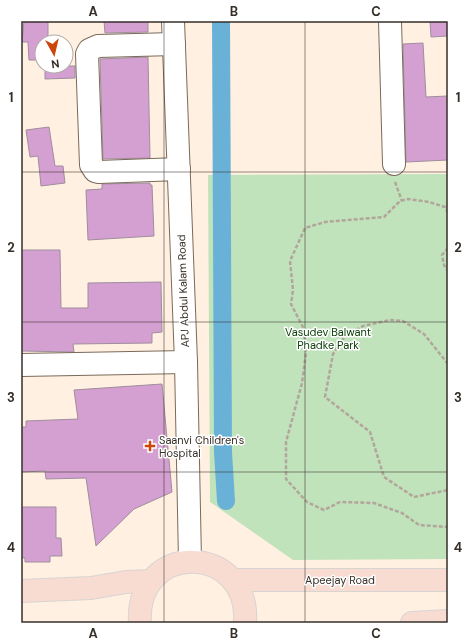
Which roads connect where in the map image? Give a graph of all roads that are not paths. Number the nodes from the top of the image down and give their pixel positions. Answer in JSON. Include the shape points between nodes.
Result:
{"nodes":[{"id":1,"x":173,"y":21,"type":"edge"},
{"id":2,"x":390,"y":21,"type":"edge"},
{"id":3,"x":174,"y":44,"type":"junction"},
{"id":4,"x":394,"y":164,"type":"dead end"},
{"id":5,"x":179,"y":169,"type":"junction"},
{"id":6,"x":186,"y":362,"type":"junction"},
{"id":7,"x":21,"y":365,"type":"edge"},
{"id":8,"x":190,"y":561,"type":"junction"},
{"id":9,"x":233,"y":580,"type":"junction"},
{"id":10,"x":448,"y":580,"type":"edge"},
{"id":11,"x":150,"y":581,"type":"junction"},
{"id":12,"x":21,"y":591,"type":"edge"},
{"id":13,"x":448,"y":621,"type":"edge"},
{"id":14,"x":140,"y":623,"type":"edge"},
{"id":15,"x":245,"y":623,"type":"edge"},
{"id":16,"x":412,"y":623,"type":"edge"}],
"edges":[{"from":1,"to":3,"type":"street","name":"APJ Abdul Kalam Road"},
{"from":2,"to":4,"type":"street"},
{"from":3,"to":5,"type":"street","name":"APJ Abdul Kalam Road"},
{"from":3,"to":5,"type":"street","via":[[98,46],[89,50],[87,54],[91,166],[99,172]]},
{"from":5,"to":6,"type":"street","name":"APJ Abdul Kalam Road"},
{"from":6,"to":7,"type":"street"},
{"from":6,"to":8,"type":"street","name":"APJ Abdul Kalam Road"},
{"from":8,"to":9,"type":"main road","via":[[206,563],[221,569]]},
{"from":8,"to":11,"type":"main road","via":[[175,564]]},
{"from":9,"to":10,"type":"main road","name":"Apeejay Road"},
{"from":9,"to":15,"type":"main road","via":[[242,594],[246,610]]},
{"from":11,"to":12,"type":"main road","via":[[91,588]]},
{"from":11,"to":14,"type":"main road","via":[[142,595]]},
{"from":13,"to":16,"type":"main road"}]}
